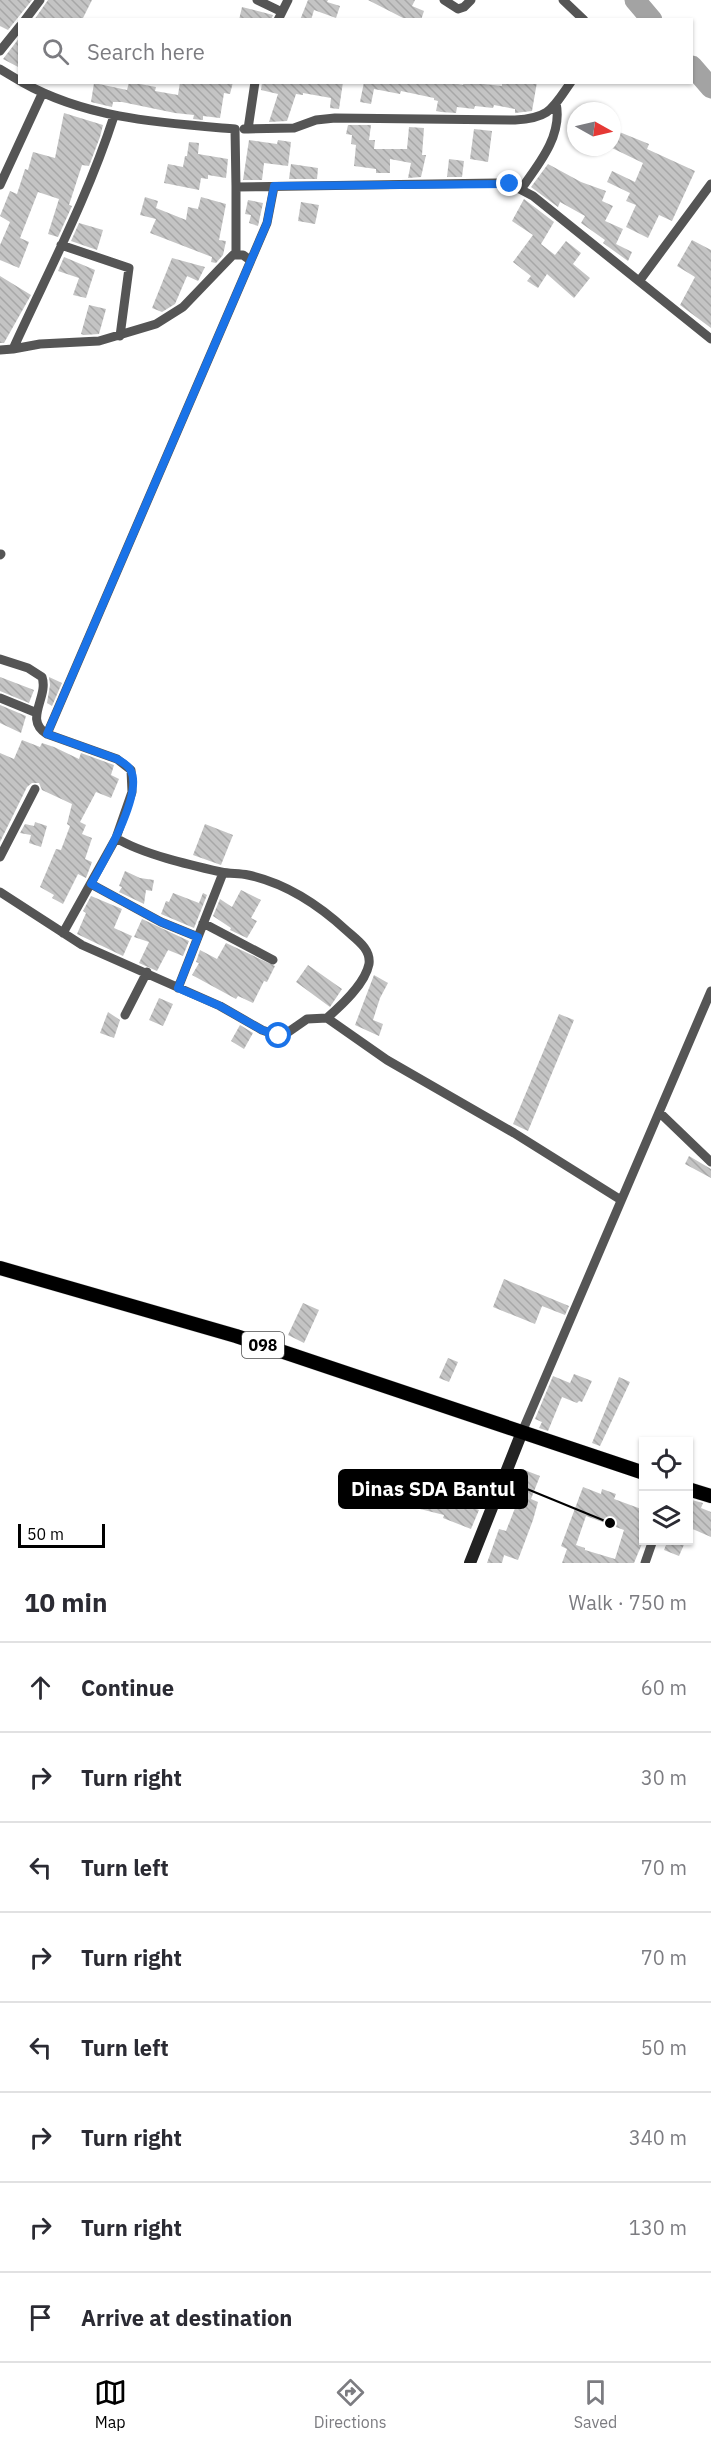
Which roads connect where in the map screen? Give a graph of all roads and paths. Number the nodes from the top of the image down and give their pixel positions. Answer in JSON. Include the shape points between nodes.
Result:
{"nodes":[{"id":1,"x":257,"y":0,"type":"edge"},
{"id":2,"x":288,"y":0,"type":"edge"},
{"id":3,"x":444,"y":0,"type":"edge"},
{"id":4,"x":471,"y":0,"type":"edge"},
{"id":5,"x":563,"y":0,"type":"edge"},
{"id":6,"x":38,"y":1,"type":"edge"},
{"id":7,"x":280,"y":16,"type":"edge"},
{"id":8,"x":26,"y":18,"type":"edge"},
{"id":9,"x":582,"y":18,"type":"edge"},
{"id":10,"x":18,"y":29,"type":"edge"},
{"id":11,"x":0,"y":51,"type":"edge"},
{"id":12,"x":0,"y":69,"type":"edge"},
{"id":13,"x":18,"y":80,"type":"edge"},
{"id":14,"x":24,"y":84,"type":"edge"},
{"id":15,"x":255,"y":84,"type":"edge"},
{"id":16,"x":570,"y":84,"type":"edge"},
{"id":17,"x":42,"y":94,"type":"junction"},
{"id":18,"x":556,"y":104,"type":"junction"},
{"id":19,"x":114,"y":116,"type":"junction"},
{"id":20,"x":235,"y":129,"type":"junction"},
{"id":21,"x":248,"y":129,"type":"junction"},
{"id":22,"x":711,"y":184,"type":"edge"},
{"id":23,"x":0,"y":185,"type":"edge"},
{"id":24,"x":274,"y":186,"type":"junction"},
{"id":25,"x":236,"y":187,"type":"junction"},
{"id":26,"x":521,"y":189,"type":"junction"},
{"id":27,"x":61,"y":245,"type":"junction"},
{"id":28,"x":236,"y":255,"type":"junction"},
{"id":29,"x":250,"y":260,"type":"junction"},
{"id":30,"x":640,"y":280,"type":"junction"},
{"id":31,"x":120,"y":336,"type":"junction"},
{"id":32,"x":711,"y":339,"type":"edge"},
{"id":33,"x":13,"y":349,"type":"junction"},
{"id":34,"x":0,"y":350,"type":"edge"},
{"id":35,"x":0,"y":659,"type":"edge"},
{"id":36,"x":0,"y":698,"type":"edge"},
{"id":37,"x":37,"y":713,"type":"junction"},
{"id":38,"x":47,"y":734,"type":"junction"},
{"id":39,"x":35,"y":789,"type":"dead end"},
{"id":40,"x":116,"y":838,"type":"junction"},
{"id":41,"x":0,"y":857,"type":"edge"},
{"id":42,"x":223,"y":873,"type":"junction"},
{"id":43,"x":91,"y":884,"type":"junction"},
{"id":44,"x":0,"y":892,"type":"edge"},
{"id":45,"x":203,"y":923,"type":"junction"},
{"id":46,"x":63,"y":933,"type":"junction"},
{"id":47,"x":198,"y":937,"type":"junction"},
{"id":48,"x":273,"y":960,"type":"dead end"},
{"id":49,"x":147,"y":972,"type":"junction"},
{"id":50,"x":178,"y":988,"type":"junction"},
{"id":51,"x":711,"y":991,"type":"edge"},
{"id":52,"x":125,"y":1015,"type":"dead end"},
{"id":53,"x":327,"y":1018,"type":"junction"},
{"id":54,"x":659,"y":1112,"type":"junction"},
{"id":55,"x":711,"y":1162,"type":"edge"},
{"id":56,"x":621,"y":1200,"type":"junction"},
{"id":57,"x":0,"y":1268,"type":"edge"},
{"id":58,"x":522,"y":1432,"type":"junction"},
{"id":59,"x":639,"y":1471,"type":"edge"},
{"id":60,"x":693,"y":1491,"type":"edge"},
{"id":61,"x":711,"y":1496,"type":"edge"},
{"id":62,"x":652,"y":1545,"type":"edge"},
{"id":63,"x":647,"y":1562,"type":"edge"},
{"id":64,"x":470,"y":1563,"type":"edge"}],
"edges":[{"from":1,"to":7,"type":"street"},
{"from":2,"to":7,"type":"street"},
{"from":3,"to":4,"type":"street","via":[[458,9]]},
{"from":5,"to":9,"type":"street"},
{"from":6,"to":8,"type":"street"},
{"from":10,"to":11,"type":"street"},
{"from":12,"to":13,"type":"street"},
{"from":14,"to":17,"type":"street"},
{"from":15,"to":21,"type":"street"},
{"from":16,"to":18,"type":"street"},
{"from":17,"to":19,"type":"street"},
{"from":17,"to":23,"type":"street"},
{"from":18,"to":21,"type":"street","via":[[543,116],[526,120],[335,118],[294,128]]},
{"from":18,"to":26,"type":"street","via":[[556,129]]},
{"from":19,"to":20,"type":"street"},
{"from":19,"to":27,"type":"street"},
{"from":20,"to":21,"type":"street"},
{"from":20,"to":25,"type":"street"},
{"from":22,"to":30,"type":"street"},
{"from":24,"to":25,"type":"street"},
{"from":24,"to":26,"type":"street","via":[[497,183]]},
{"from":24,"to":29,"type":"street","via":[[267,223]]},
{"from":25,"to":28,"type":"street"},
{"from":26,"to":30,"type":"street"},
{"from":27,"to":31,"type":"street","via":[[129,268]]},
{"from":27,"to":33,"type":"street"},
{"from":28,"to":29,"type":"street"},
{"from":28,"to":31,"type":"street","via":[[170,317]]},
{"from":29,"to":38,"type":"street"},
{"from":30,"to":32,"type":"street"},
{"from":31,"to":33,"type":"street"},
{"from":33,"to":34,"type":"street"},
{"from":35,"to":37,"type":"street","via":[[42,677],[44,686]]},
{"from":36,"to":37,"type":"street"},
{"from":37,"to":38,"type":"street","via":[[37,724]]},
{"from":38,"to":40,"type":"street","via":[[117,759],[131,770],[132,792]]},
{"from":39,"to":41,"type":"street"},
{"from":40,"to":42,"type":"street","via":[[176,861]]},
{"from":40,"to":43,"type":"street"},
{"from":42,"to":45,"type":"street"},
{"from":42,"to":53,"type":"street","via":[[248,875],[288,889],[331,916],[366,948],[366,972]]},
{"from":43,"to":46,"type":"street"},
{"from":43,"to":47,"type":"street"},
{"from":44,"to":46,"type":"street"},
{"from":45,"to":47,"type":"street"},
{"from":45,"to":48,"type":"street"},
{"from":46,"to":49,"type":"street"},
{"from":47,"to":50,"type":"street"},
{"from":49,"to":50,"type":"street"},
{"from":49,"to":52,"type":"street"},
{"from":50,"to":53,"type":"street","via":[[279,1036],[307,1019]]},
{"from":51,"to":54,"type":"street"},
{"from":53,"to":56,"type":"street","via":[[387,1060]]},
{"from":54,"to":55,"type":"street"},
{"from":54,"to":56,"type":"street"},
{"from":56,"to":58,"type":"street"},
{"from":57,"to":58,"type":"main road","number":"098","via":[[236,1336]]},
{"from":58,"to":59,"type":"main road","number":"098"},
{"from":58,"to":64,"type":"main road"},
{"from":60,"to":61,"type":"main road"},
{"from":62,"to":63,"type":"street"}]}
